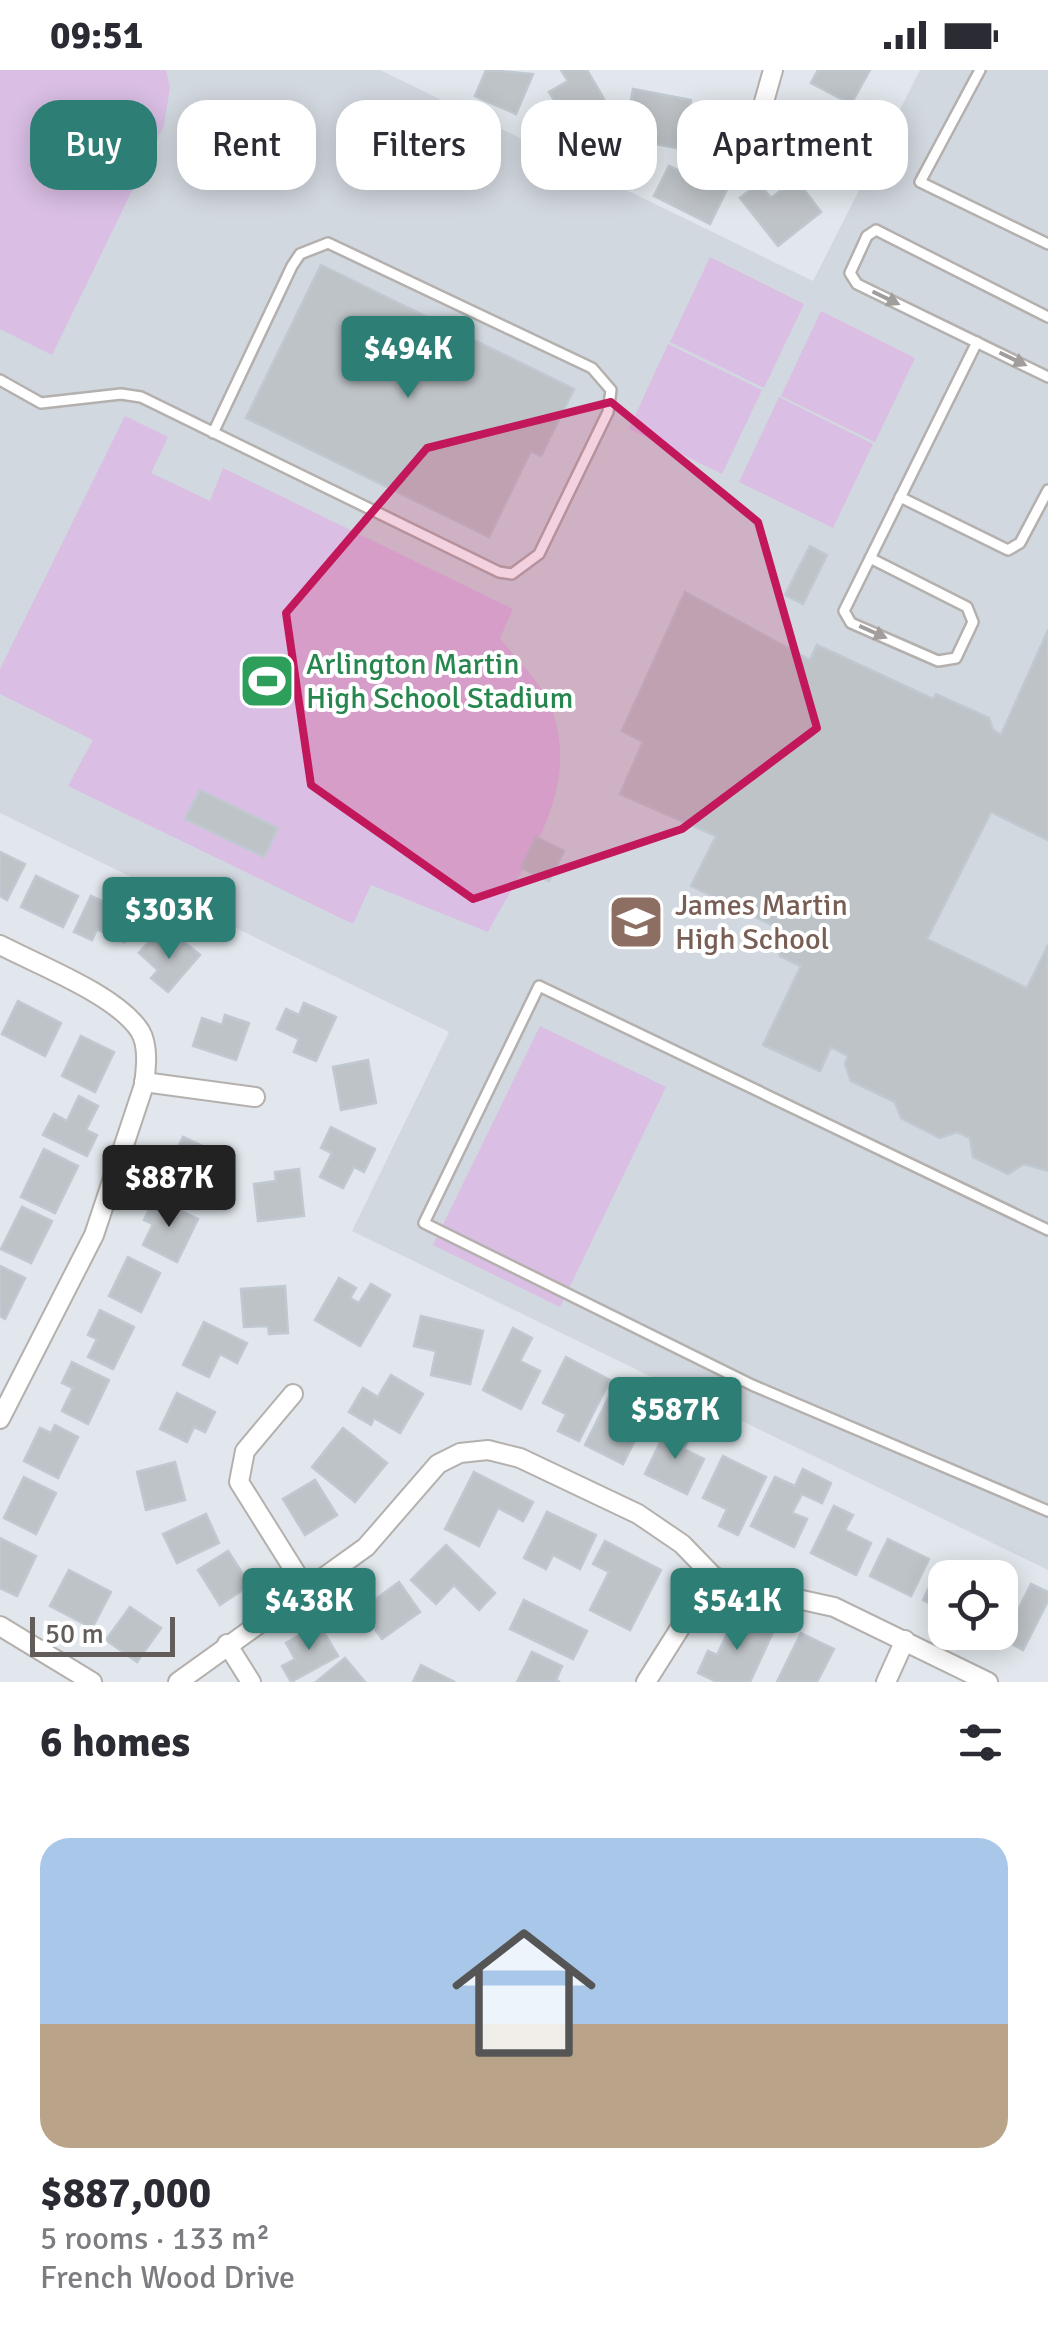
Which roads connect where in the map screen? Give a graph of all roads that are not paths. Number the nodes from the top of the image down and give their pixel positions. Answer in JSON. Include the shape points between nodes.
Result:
{"nodes":[{"id":1,"x":773,"y":70,"type":"edge"},
{"id":2,"x":980,"y":70,"type":"edge"},
{"id":3,"x":765,"y":100,"type":"edge"},
{"id":4,"x":1048,"y":244,"type":"edge"},
{"id":5,"x":1048,"y":317,"type":"edge"},
{"id":6,"x":977,"y":342,"type":"junction"},
{"id":7,"x":1048,"y":377,"type":"edge"},
{"id":8,"x":0,"y":380,"type":"edge"},
{"id":9,"x":213,"y":432,"type":"junction"},
{"id":10,"x":1048,"y":490,"type":"edge"},
{"id":11,"x":900,"y":497,"type":"junction"},
{"id":12,"x":870,"y":558,"type":"junction"},
{"id":13,"x":0,"y":944,"type":"edge"},
{"id":14,"x":144,"y":1082,"type":"junction"},
{"id":15,"x":254,"y":1098,"type":"dead end"},
{"id":16,"x":1048,"y":1230,"type":"edge"},
{"id":17,"x":293,"y":1394,"type":"dead end"},
{"id":18,"x":0,"y":1419,"type":"edge"},
{"id":19,"x":1048,"y":1511,"type":"edge"},
{"id":20,"x":712,"y":1576,"type":"junction"},
{"id":21,"x":306,"y":1589,"type":"junction"},
{"id":22,"x":0,"y":1626,"type":"edge"},
{"id":23,"x":904,"y":1640,"type":"junction"},
{"id":24,"x":227,"y":1644,"type":"junction"},
{"id":25,"x":92,"y":1682,"type":"edge"},
{"id":26,"x":178,"y":1682,"type":"edge"},
{"id":27,"x":251,"y":1682,"type":"edge"},
{"id":28,"x":646,"y":1682,"type":"edge"},
{"id":29,"x":886,"y":1682,"type":"edge"},
{"id":30,"x":988,"y":1682,"type":"edge"}],
"edges":[{"from":1,"to":3,"type":"street"},
{"from":2,"to":4,"type":"lane","via":[[920,182]]},
{"from":5,"to":6,"type":"lane","one_way":true,"via":[[876,230],[868,236],[850,273],[856,284]]},
{"from":6,"to":7,"type":"lane","one_way":true},
{"from":6,"to":11,"type":"lane"},
{"from":8,"to":9,"type":"lane","via":[[42,403],[140,397]]},
{"from":9,"to":9,"type":"lane","via":[[512,574],[539,554],[608,412],[610,390],[592,368],[328,243],[300,254],[292,266]]},
{"from":10,"to":11,"type":"lane","via":[[1020,543],[1008,550]]},
{"from":11,"to":12,"type":"lane"},
{"from":12,"to":12,"type":"lane","one_way":true,"via":[[844,610],[851,623],[938,660],[956,658],[973,622],[967,607]]},
{"from":13,"to":14,"type":"street","via":[[117,1007],[141,1032]]},
{"from":14,"to":15,"type":"street"},
{"from":14,"to":18,"type":"street","via":[[94,1235]]},
{"from":16,"to":19,"type":"lane","via":[[539,986],[424,1223],[752,1385]]},
{"from":17,"to":21,"type":"street","via":[[245,1451],[240,1482]]},
{"from":20,"to":21,"type":"street","via":[[682,1544],[638,1514],[520,1458],[488,1450],[438,1464],[366,1546]]},
{"from":20,"to":23,"type":"street","via":[[834,1607]]},
{"from":20,"to":28,"type":"street"},
{"from":21,"to":24,"type":"street"},
{"from":22,"to":25,"type":"street"},
{"from":23,"to":29,"type":"street"},
{"from":23,"to":30,"type":"street"},
{"from":24,"to":26,"type":"street"},
{"from":24,"to":27,"type":"street"}]}
